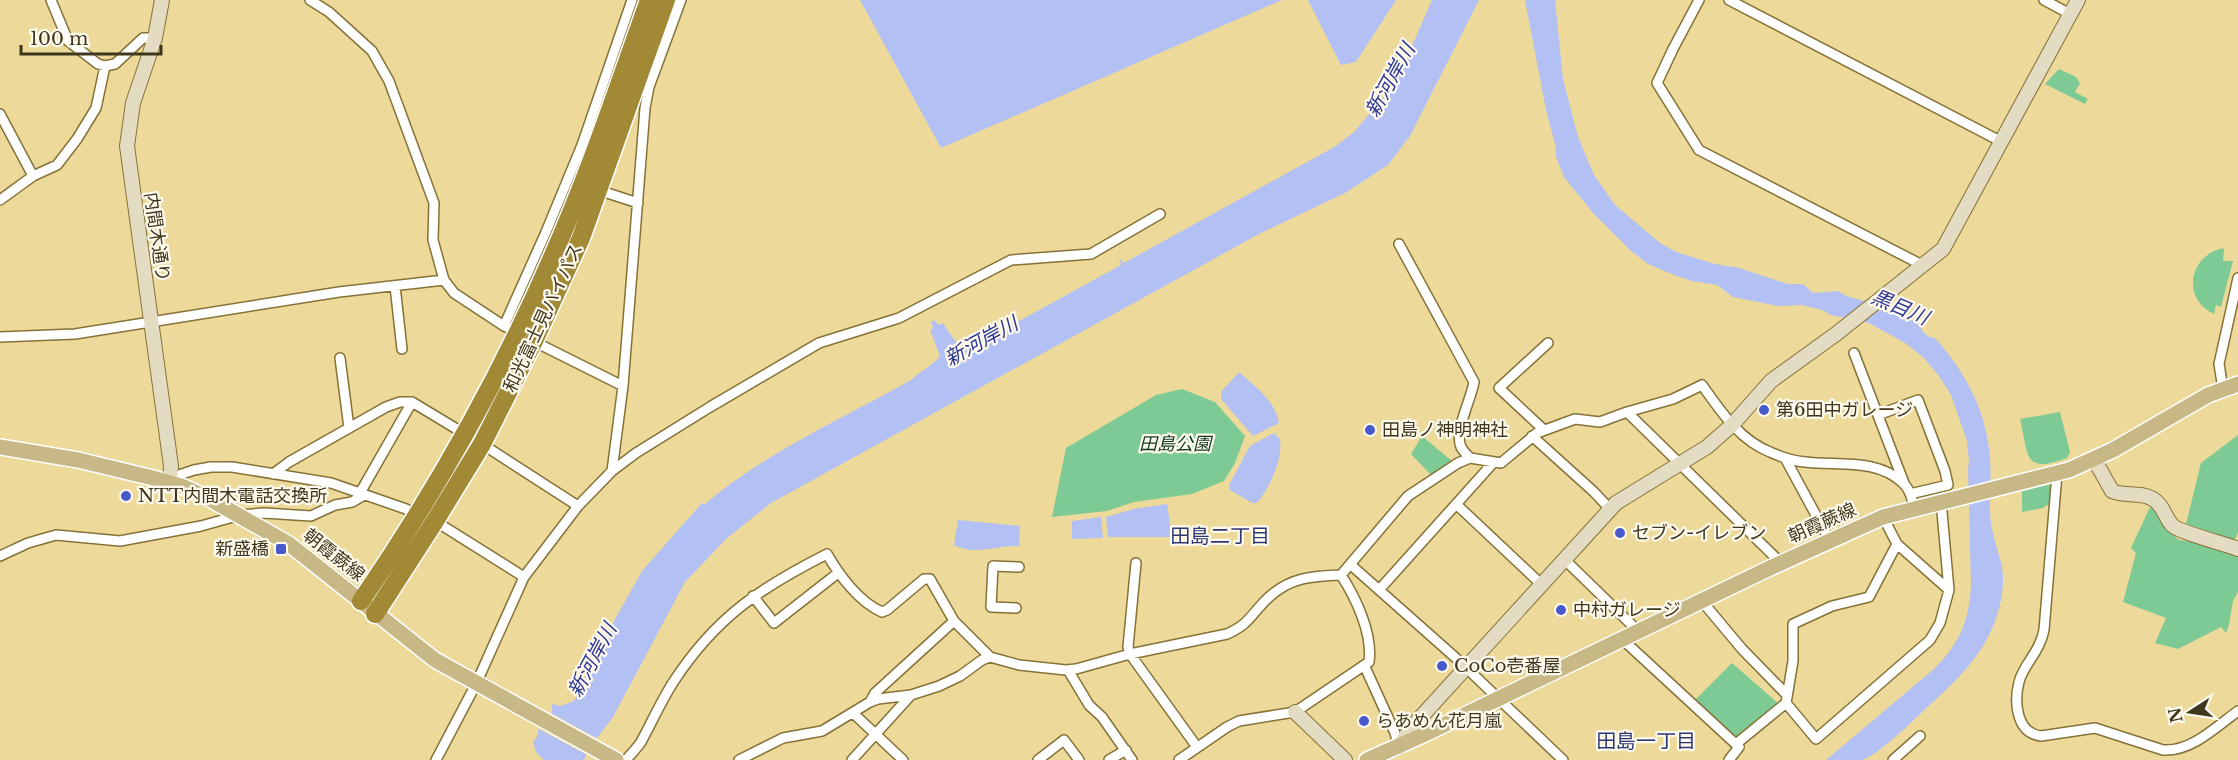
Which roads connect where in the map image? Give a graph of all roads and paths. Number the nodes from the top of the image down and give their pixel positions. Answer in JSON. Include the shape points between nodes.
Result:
{"nodes":[{"id":1,"x":51,"y":0,"type":"edge"},
{"id":2,"x":162,"y":0,"type":"edge"},
{"id":3,"x":310,"y":0,"type":"edge"},
{"id":4,"x":632,"y":0,"type":"edge"},
{"id":5,"x":649,"y":0,"type":"edge"},
{"id":6,"x":666,"y":0,"type":"edge"},
{"id":7,"x":681,"y":0,"type":"edge"},
{"id":8,"x":1699,"y":0,"type":"edge"},
{"id":9,"x":1729,"y":0,"type":"edge"},
{"id":10,"x":2044,"y":0,"type":"edge"},
{"id":11,"x":2078,"y":0,"type":"edge"},
{"id":12,"x":2070,"y":14,"type":"junction"},
{"id":13,"x":155,"y":38,"type":"junction"},
{"id":14,"x":105,"y":66,"type":"junction"},
{"id":15,"x":0,"y":114,"type":"edge"},
{"id":16,"x":2002,"y":142,"type":"junction"},
{"id":17,"x":33,"y":176,"type":"junction"},
{"id":18,"x":598,"y":190,"type":"junction"},
{"id":19,"x":0,"y":200,"type":"edge"},
{"id":20,"x":638,"y":203,"type":"junction"},
{"id":21,"x":1160,"y":214,"type":"dead end"},
{"id":22,"x":1399,"y":244,"type":"dead end"},
{"id":23,"x":1924,"y":266,"type":"junction"},
{"id":24,"x":2238,"y":278,"type":"edge"},
{"id":25,"x":444,"y":280,"type":"junction"},
{"id":26,"x":395,"y":286,"type":"junction"},
{"id":27,"x":150,"y":321,"type":"junction"},
{"id":28,"x":511,"y":329,"type":"junction"},
{"id":29,"x":0,"y":337,"type":"edge"},
{"id":30,"x":534,"y":341,"type":"junction"},
{"id":31,"x":1548,"y":344,"type":"dead end"},
{"id":32,"x":402,"y":349,"type":"dead end"},
{"id":33,"x":1854,"y":353,"type":"dead end"},
{"id":34,"x":340,"y":358,"type":"dead end"},
{"id":35,"x":623,"y":386,"type":"junction"},
{"id":36,"x":2231,"y":386,"type":"edge"},
{"id":37,"x":412,"y":402,"type":"junction"},
{"id":38,"x":1627,"y":412,"type":"junction"},
{"id":39,"x":1878,"y":415,"type":"junction"},
{"id":40,"x":1732,"y":425,"type":"junction"},
{"id":41,"x":349,"y":428,"type":"junction"},
{"id":42,"x":1544,"y":430,"type":"junction"},
{"id":43,"x":465,"y":434,"type":"junction"},
{"id":44,"x":1532,"y":436,"type":"junction"},
{"id":45,"x":482,"y":444,"type":"junction"},
{"id":46,"x":0,"y":447,"type":"edge"},
{"id":47,"x":1470,"y":458,"type":"junction"},
{"id":48,"x":1785,"y":458,"type":"junction"},
{"id":49,"x":2094,"y":459,"type":"junction"},
{"id":50,"x":1493,"y":463,"type":"junction"},
{"id":51,"x":1681,"y":463,"type":"junction"},
{"id":52,"x":612,"y":471,"type":"junction"},
{"id":53,"x":273,"y":474,"type":"junction"},
{"id":54,"x":2056,"y":474,"type":"junction"},
{"id":55,"x":170,"y":483,"type":"junction"},
{"id":56,"x":1904,"y":483,"type":"junction"},
{"id":57,"x":362,"y":494,"type":"junction"},
{"id":58,"x":1945,"y":500,"type":"junction"},
{"id":59,"x":1912,"y":501,"type":"junction"},
{"id":60,"x":1456,"y":504,"type":"junction"},
{"id":61,"x":578,"y":506,"type":"junction"},
{"id":62,"x":1610,"y":509,"type":"junction"},
{"id":63,"x":240,"y":515,"type":"junction"},
{"id":64,"x":1883,"y":517,"type":"junction"},
{"id":65,"x":427,"y":519,"type":"junction"},
{"id":66,"x":1830,"y":541,"type":"junction"},
{"id":67,"x":1897,"y":544,"type":"junction"},
{"id":68,"x":2238,"y":549,"type":"edge"},
{"id":69,"x":0,"y":556,"type":"edge"},
{"id":70,"x":1564,"y":559,"type":"junction"},
{"id":71,"x":1136,"y":563,"type":"dead end"},
{"id":72,"x":1781,"y":563,"type":"junction"},
{"id":73,"x":1351,"y":565,"type":"junction"},
{"id":74,"x":1019,"y":567,"type":"dead end"},
{"id":75,"x":838,"y":573,"type":"junction"},
{"id":76,"x":1341,"y":575,"type":"junction"},
{"id":77,"x":524,"y":576,"type":"junction"},
{"id":78,"x":1541,"y":584,"type":"junction"},
{"id":79,"x":1379,"y":590,"type":"junction"},
{"id":80,"x":1949,"y":590,"type":"junction"},
{"id":81,"x":753,"y":596,"type":"junction"},
{"id":82,"x":1701,"y":600,"type":"junction"},
{"id":83,"x":361,"y":601,"type":"junction"},
{"id":84,"x":1016,"y":608,"type":"dead end"},
{"id":85,"x":375,"y":614,"type":"junction"},
{"id":86,"x":954,"y":621,"type":"junction"},
{"id":87,"x":1638,"y":631,"type":"junction"},
{"id":88,"x":1622,"y":639,"type":"junction"},
{"id":89,"x":1130,"y":654,"type":"junction"},
{"id":90,"x":990,"y":657,"type":"junction"},
{"id":91,"x":1365,"y":667,"type":"junction"},
{"id":92,"x":1466,"y":667,"type":"junction"},
{"id":93,"x":1068,"y":670,"type":"junction"},
{"id":94,"x":480,"y":686,"type":"junction"},
{"id":95,"x":911,"y":695,"type":"junction"},
{"id":96,"x":1497,"y":699,"type":"junction"},
{"id":97,"x":1787,"y":699,"type":"junction"},
{"id":98,"x":870,"y":702,"type":"junction"},
{"id":99,"x":2238,"y":711,"type":"edge"},
{"id":100,"x":1295,"y":712,"type":"junction"},
{"id":101,"x":853,"y":713,"type":"junction"},
{"id":102,"x":876,"y":735,"type":"junction"},
{"id":103,"x":1920,"y":736,"type":"dead end"},
{"id":104,"x":1736,"y":744,"type":"junction"},
{"id":105,"x":1197,"y":747,"type":"junction"},
{"id":106,"x":1399,"y":747,"type":"junction"},
{"id":107,"x":1126,"y":750,"type":"junction"},
{"id":108,"x":436,"y":760,"type":"edge"},
{"id":109,"x":616,"y":760,"type":"edge"},
{"id":110,"x":626,"y":760,"type":"edge"},
{"id":111,"x":739,"y":760,"type":"edge"},
{"id":112,"x":852,"y":760,"type":"edge"},
{"id":113,"x":903,"y":760,"type":"edge"},
{"id":114,"x":1038,"y":760,"type":"edge"},
{"id":115,"x":1079,"y":760,"type":"edge"},
{"id":116,"x":1109,"y":760,"type":"edge"},
{"id":117,"x":1132,"y":760,"type":"edge"},
{"id":118,"x":1179,"y":760,"type":"edge"},
{"id":119,"x":1345,"y":760,"type":"edge"},
{"id":120,"x":1367,"y":760,"type":"edge"},
{"id":121,"x":1563,"y":760,"type":"edge"},
{"id":122,"x":1729,"y":760,"type":"edge"},
{"id":123,"x":1893,"y":760,"type":"edge"}],
"edges":[{"from":1,"to":14,"type":"street","via":[[68,41]]},
{"from":2,"to":13,"type":"street","name":"内間木通り"},
{"from":3,"to":25,"type":"street","via":[[372,51],[389,81],[434,203],[433,240]]},
{"from":4,"to":28,"type":"street","via":[[582,145]]},
{"from":5,"to":28,"type":"highway","name":"和光富士見バイパス","via":[[552,259]]},
{"from":6,"to":18,"type":"highway","name":"和光富士見バイパス"},
{"from":7,"to":20,"type":"street","via":[[647,96]]},
{"from":8,"to":23,"type":"street","via":[[1657,83],[1699,150]]},
{"from":9,"to":16,"type":"street"},
{"from":10,"to":12,"type":"street"},
{"from":11,"to":12,"type":"street"},
{"from":12,"to":16,"type":"street"},
{"from":13,"to":14,"type":"street","via":[[143,38],[115,64]]},
{"from":13,"to":27,"type":"street","name":"内間木通り","via":[[133,103],[127,147]]},
{"from":14,"to":17,"type":"street","via":[[96,108],[77,139],[57,165]]},
{"from":15,"to":17,"type":"street"},
{"from":16,"to":23,"type":"street","via":[[1946,245]]},
{"from":17,"to":19,"type":"street"},
{"from":18,"to":20,"type":"street"},
{"from":18,"to":30,"type":"highway","name":"和光富士見バイパス","via":[[581,238]]},
{"from":20,"to":35,"type":"street"},
{"from":21,"to":52,"type":"street","via":[[1091,254],[1011,260],[899,318],[819,344],[663,435]]},
{"from":22,"to":47,"type":"street","via":[[1474,382],[1460,427],[1460,445]]},
{"from":23,"to":40,"type":"street","via":[[1771,381]]},
{"from":24,"to":36,"type":"street","via":[[2218,364]]},
{"from":25,"to":26,"type":"street"},
{"from":25,"to":28,"type":"street","via":[[454,292]]},
{"from":26,"to":27,"type":"street"},
{"from":26,"to":32,"type":"street"},
{"from":27,"to":29,"type":"street","via":[[75,334]]},
{"from":27,"to":55,"type":"street","name":"内間木通り","via":[[171,466]]},
{"from":28,"to":30,"type":"street"},
{"from":28,"to":43,"type":"highway","name":"和光富士見バイパス","via":[[493,384]]},
{"from":30,"to":35,"type":"street"},
{"from":30,"to":45,"type":"highway","name":"和光富士見バイパス"},
{"from":31,"to":42,"type":"street","via":[[1499,388]]},
{"from":33,"to":39,"type":"street"},
{"from":34,"to":41,"type":"street"},
{"from":35,"to":52,"type":"street"},
{"from":36,"to":49,"type":"main road","name":"朝霞蕨線"},
{"from":37,"to":41,"type":"street","via":[[386,407]]},
{"from":37,"to":43,"type":"street"},
{"from":37,"to":57,"type":"street"},
{"from":38,"to":40,"type":"street","via":[[1673,399],[1702,385]]},
{"from":38,"to":42,"type":"street","via":[[1599,422],[1575,419]]},
{"from":38,"to":51,"type":"street"},
{"from":39,"to":56,"type":"street"},
{"from":39,"to":59,"type":"street","via":[[1918,400],[1948,485]]},
{"from":40,"to":48,"type":"street","via":[[1759,447]]},
{"from":40,"to":51,"type":"street"},
{"from":41,"to":53,"type":"street"},
{"from":42,"to":44,"type":"street"},
{"from":43,"to":65,"type":"highway","name":"和光富士見バイパス"},
{"from":44,"to":50,"type":"street","via":[[1501,463]]},
{"from":44,"to":62,"type":"street"},
{"from":45,"to":61,"type":"street"},
{"from":45,"to":65,"type":"highway","name":"和光富士見バイパス"},
{"from":46,"to":55,"type":"main road","name":"朝霞蕨線","via":[[78,460]]},
{"from":47,"to":50,"type":"street"},
{"from":47,"to":73,"type":"street","via":[[1407,496]]},
{"from":48,"to":56,"type":"street","via":[[1870,467],[1886,471]]},
{"from":48,"to":66,"type":"street"},
{"from":49,"to":54,"type":"main road","name":"朝霞蕨線"},
{"from":49,"to":68,"type":"street","via":[[2112,491],[2153,499],[2163,507],[2172,525],[2183,532]]},
{"from":50,"to":60,"type":"street"},
{"from":51,"to":62,"type":"street"},
{"from":51,"to":72,"type":"street"},
{"from":52,"to":61,"type":"street"},
{"from":53,"to":55,"type":"street","via":[[211,467],[179,475]]},
{"from":53,"to":57,"type":"street","via":[[331,483]]},
{"from":54,"to":58,"type":"main road","name":"朝霞蕨線"},
{"from":54,"to":99,"type":"street","via":[[2042,643],[2019,680],[2017,711],[2022,727],[2041,736],[2095,728],[2173,751],[2192,743]]},
{"from":55,"to":63,"type":"main road","name":"朝霞蕨線"},
{"from":56,"to":59,"type":"street"},
{"from":57,"to":63,"type":"street","via":[[352,502],[311,516]]},
{"from":57,"to":65,"type":"street"},
{"from":58,"to":59,"type":"main road","name":"朝霞蕨線"},
{"from":58,"to":80,"type":"street"},
{"from":59,"to":64,"type":"main road","name":"朝霞蕨線"},
{"from":60,"to":78,"type":"street"},
{"from":60,"to":79,"type":"street"},
{"from":61,"to":77,"type":"street"},
{"from":62,"to":70,"type":"street"},
{"from":63,"to":69,"type":"street","via":[[131,540],[56,535]]},
{"from":63,"to":83,"type":"main road","name":"朝霞蕨線","via":[[289,544]]},
{"from":64,"to":66,"type":"main road","name":"朝霞蕨線"},
{"from":64,"to":67,"type":"street"},
{"from":65,"to":77,"type":"street"},
{"from":65,"to":83,"type":"highway","name":"和光富士見バイパス"},
{"from":65,"to":85,"type":"highway","name":"和光富士見バイパス"},
{"from":66,"to":72,"type":"main road","name":"朝霞蕨線"},
{"from":67,"to":80,"type":"street"},
{"from":67,"to":97,"type":"street","via":[[1869,597],[1832,606],[1793,624]]},
{"from":70,"to":78,"type":"street"},
{"from":70,"to":87,"type":"street"},
{"from":71,"to":89,"type":"street"},
{"from":72,"to":82,"type":"main road","name":"朝霞蕨線"},
{"from":73,"to":76,"type":"street"},
{"from":73,"to":79,"type":"street"},
{"from":74,"to":84,"type":"street","via":[[993,566],[991,606]]},
{"from":75,"to":81,"type":"street","via":[[827,554]]},
{"from":75,"to":81,"type":"street","via":[[774,623]]},
{"from":75,"to":86,"type":"street","via":[[882,612],[924,579],[930,579]]},
{"from":76,"to":89,"type":"street","via":[[1299,579],[1277,591],[1250,621],[1227,634]]},
{"from":76,"to":91,"type":"street","via":[[1366,632],[1370,655]]},
{"from":77,"to":94,"type":"street"},
{"from":78,"to":92,"type":"street"},
{"from":79,"to":92,"type":"street"},
{"from":80,"to":97,"type":"street","via":[[1940,623],[1930,640],[1816,739]]},
{"from":81,"to":110,"type":"street","via":[[691,657]]},
{"from":82,"to":87,"type":"main road","name":"朝霞蕨線"},
{"from":82,"to":97,"type":"street"},
{"from":83,"to":85,"type":"main road","name":"朝霞蕨線"},
{"from":85,"to":94,"type":"main road","name":"朝霞蕨線","via":[[426,654]]},
{"from":86,"to":90,"type":"street"},
{"from":86,"to":98,"type":"street","via":[[875,693]]},
{"from":87,"to":88,"type":"main road","name":"朝霞蕨線"},
{"from":88,"to":96,"type":"main road","name":"朝霞蕨線"},
{"from":88,"to":104,"type":"street"},
{"from":89,"to":93,"type":"street"},
{"from":89,"to":105,"type":"street"},
{"from":90,"to":93,"type":"street","via":[[1019,665]]},
{"from":90,"to":95,"type":"street","via":[[960,676]]},
{"from":91,"to":100,"type":"street"},
{"from":91,"to":106,"type":"street"},
{"from":92,"to":96,"type":"street"},
{"from":92,"to":106,"type":"street","via":[[1410,729]]},
{"from":93,"to":107,"type":"street","via":[[1089,705]]},
{"from":94,"to":108,"type":"street"},
{"from":94,"to":109,"type":"main road","name":"朝霞蕨線"},
{"from":95,"to":98,"type":"street"},
{"from":95,"to":102,"type":"street"},
{"from":96,"to":106,"type":"main road","name":"朝霞蕨線"},
{"from":96,"to":121,"type":"street"},
{"from":97,"to":104,"type":"street"},
{"from":98,"to":101,"type":"street"},
{"from":100,"to":105,"type":"street","via":[[1239,721]]},
{"from":100,"to":119,"type":"street"},
{"from":101,"to":102,"type":"street"},
{"from":101,"to":111,"type":"street","via":[[822,731],[783,738]]},
{"from":102,"to":112,"type":"street"},
{"from":102,"to":113,"type":"street"},
{"from":103,"to":123,"type":"street"},
{"from":104,"to":122,"type":"street","via":[[1739,747]]},
{"from":105,"to":118,"type":"street"},
{"from":106,"to":120,"type":"main road","name":"朝霞蕨線"},
{"from":107,"to":116,"type":"street"},
{"from":107,"to":117,"type":"street"},
{"from":114,"to":115,"type":"street","via":[[1064,740]]}]}
